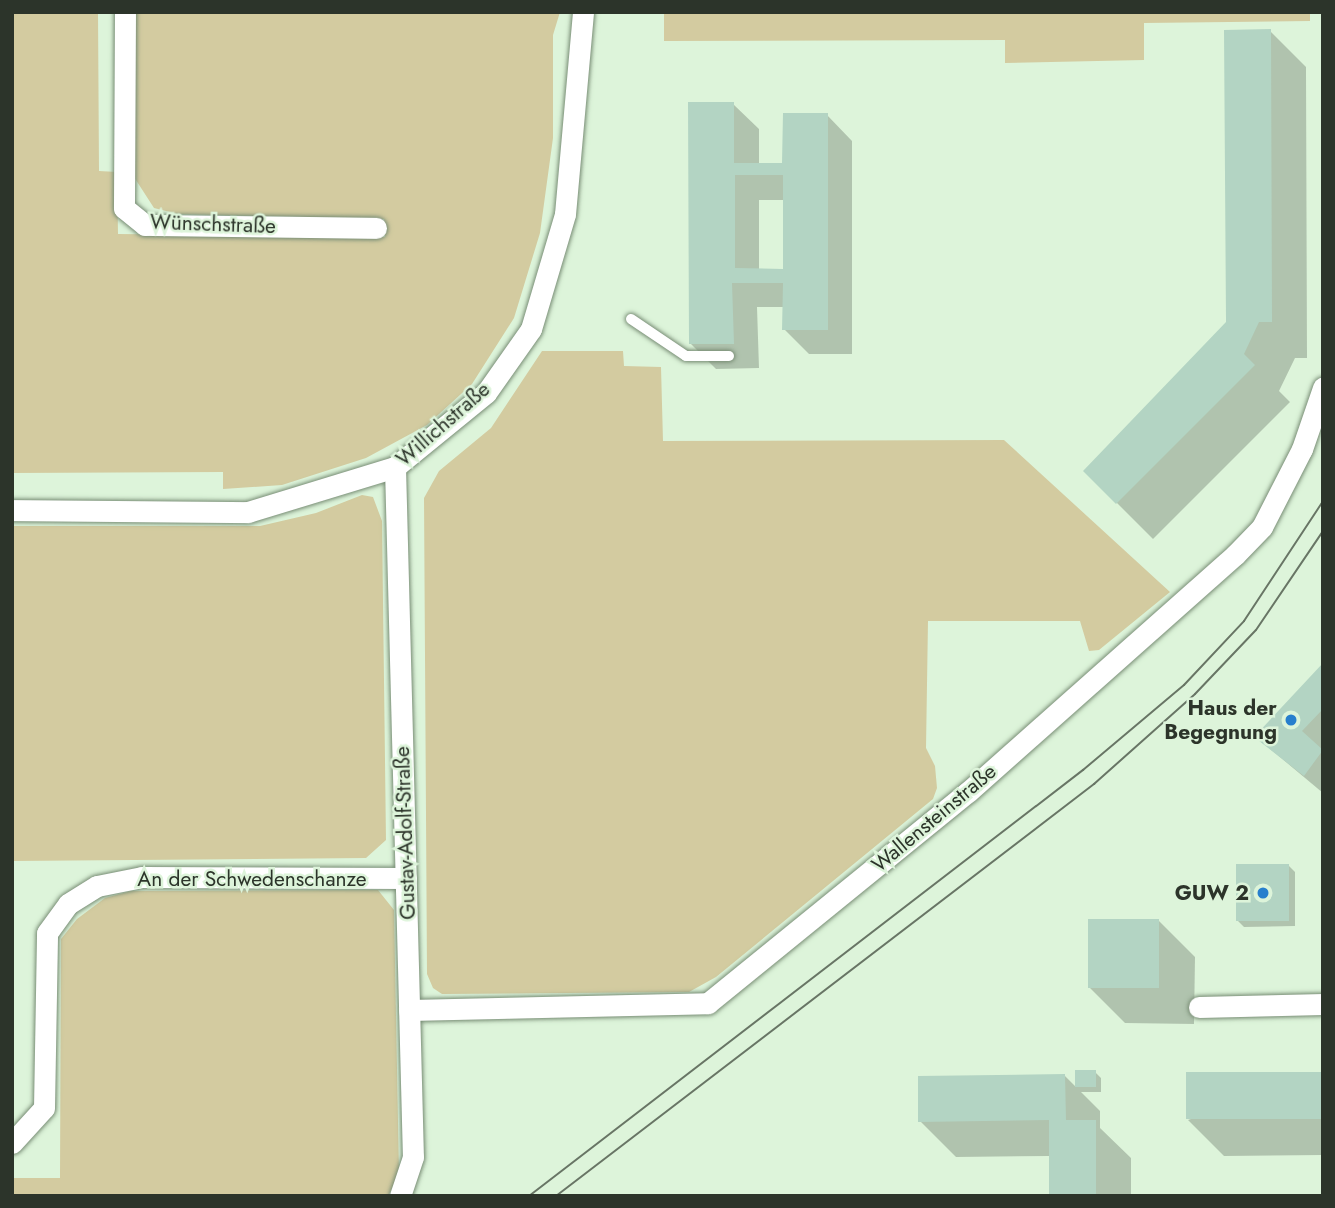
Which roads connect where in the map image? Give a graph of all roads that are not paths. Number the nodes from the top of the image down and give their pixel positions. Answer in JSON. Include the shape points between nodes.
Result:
{"nodes":[{"id":1,"x":125,"y":12,"type":"edge"},
{"id":2,"x":583,"y":12,"type":"edge"},
{"id":3,"x":376,"y":228,"type":"dead end"},
{"id":4,"x":631,"y":319,"type":"dead end"},
{"id":5,"x":729,"y":356,"type":"dead end"},
{"id":6,"x":1323,"y":388,"type":"edge"},
{"id":7,"x":395,"y":467,"type":"junction"},
{"id":8,"x":12,"y":510,"type":"edge"},
{"id":9,"x":406,"y":878,"type":"junction"},
{"id":10,"x":1323,"y":1004,"type":"edge"},
{"id":11,"x":1199,"y":1007,"type":"dead end"},
{"id":12,"x":409,"y":1010,"type":"junction"},
{"id":13,"x":12,"y":1143,"type":"edge"},
{"id":14,"x":400,"y":1196,"type":"edge"}],
"edges":[{"from":1,"to":3,"type":"street","name":"Wünschstraße","via":[[124,208],[145,225]]},
{"from":2,"to":7,"type":"street","name":"Willichstraße","via":[[565,214],[531,329],[486,393]]},
{"from":4,"to":5,"type":"lane","via":[[686,356]]},
{"from":6,"to":12,"type":"street","name":"Wallensteinstraße","via":[[1302,449],[1262,527],[1235,555],[968,792],[708,1003]]},
{"from":7,"to":8,"type":"street","name":"Willichstraße","via":[[248,512]]},
{"from":7,"to":9,"type":"street","name":"Gustav-Adolf-Straße"},
{"from":9,"to":12,"type":"street","name":"Gustav-Adolf-Straße"},
{"from":9,"to":13,"type":"street","name":"An der Schwedenschanze","via":[[142,877],[97,886],[68,904],[47,933],[44,1108]]},
{"from":10,"to":11,"type":"street"},
{"from":12,"to":14,"type":"street","name":"Gustav-Adolf-Straße","via":[[413,1157]]}]}
